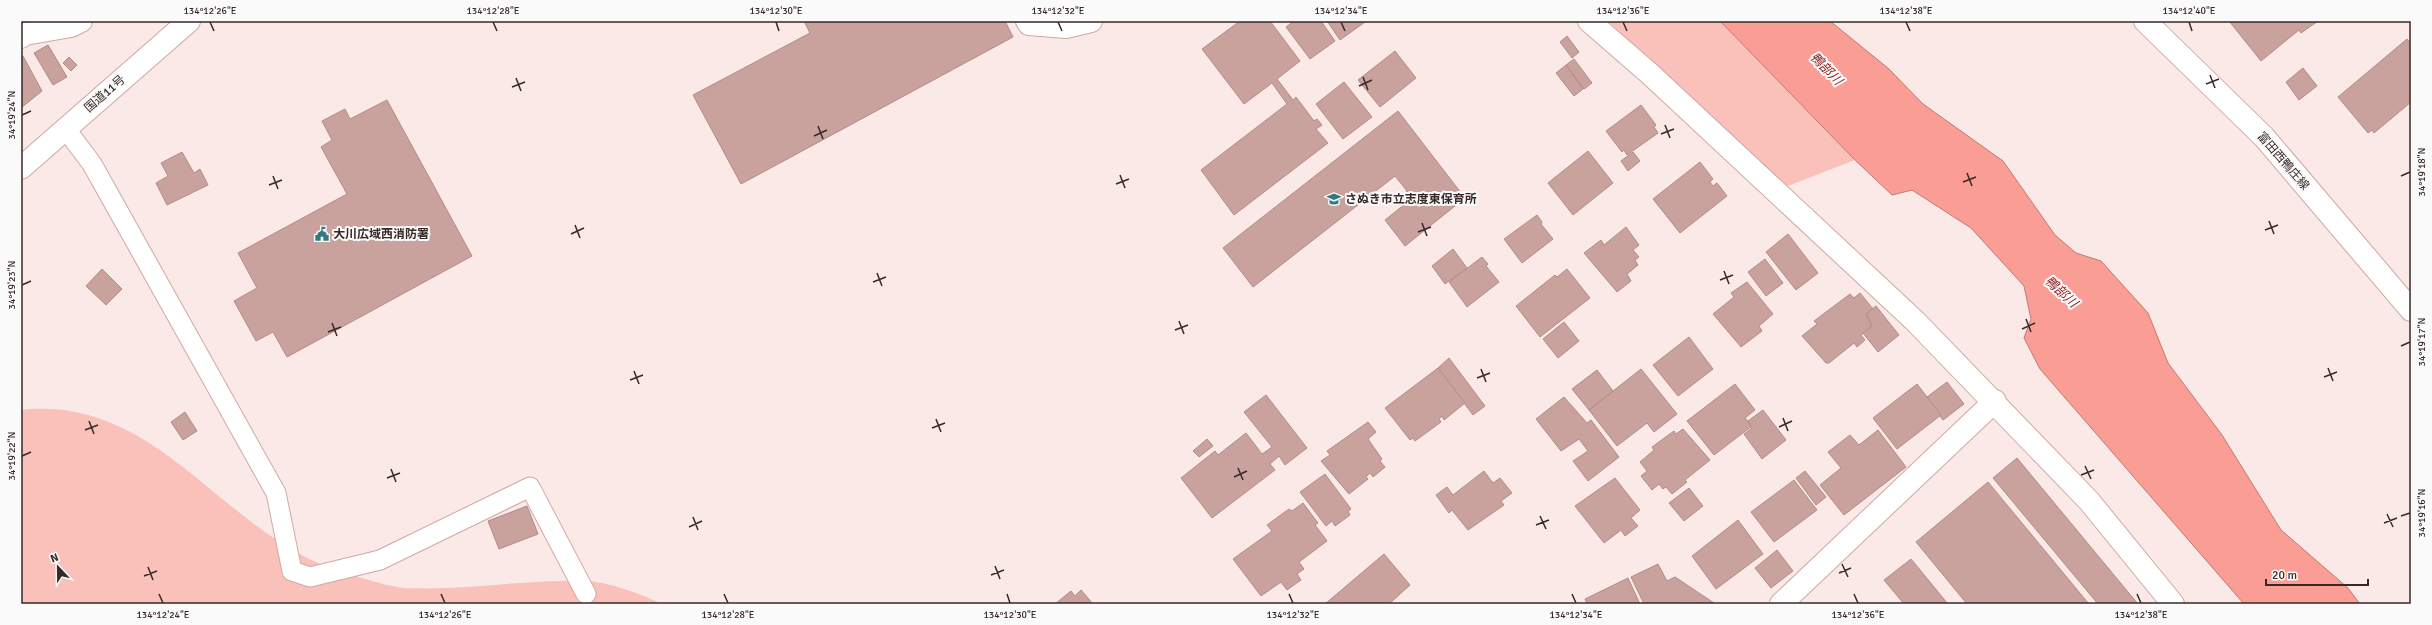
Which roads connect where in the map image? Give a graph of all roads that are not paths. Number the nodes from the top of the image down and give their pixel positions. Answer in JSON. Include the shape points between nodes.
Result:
{"nodes":[{"id":1,"x":81,"y":21,"type":"edge"},
{"id":2,"x":189,"y":21,"type":"edge"},
{"id":3,"x":1027,"y":21,"type":"edge"},
{"id":4,"x":1091,"y":21,"type":"edge"},
{"id":5,"x":1589,"y":21,"type":"edge"},
{"id":6,"x":2145,"y":21,"type":"edge"},
{"id":7,"x":21,"y":37,"type":"edge"},
{"id":8,"x":66,"y":128,"type":"junction"},
{"id":9,"x":21,"y":168,"type":"edge"},
{"id":10,"x":2411,"y":310,"type":"edge"},
{"id":11,"x":1995,"y":401,"type":"junction"},
{"id":12,"x":586,"y":594,"type":"dead end"},
{"id":13,"x":1781,"y":604,"type":"edge"},
{"id":14,"x":2173,"y":604,"type":"edge"}],
"edges":[{"from":1,"to":7,"type":"main road","via":[[71,26],[25,34]]},
{"from":2,"to":8,"type":"main road","name":"国道11号"},
{"from":3,"to":4,"type":"main road","via":[[1029,24],[1066,27]]},
{"from":5,"to":11,"type":"main road","via":[[1650,74],[1915,321]]},
{"from":6,"to":10,"type":"main road","name":"富田西鴨庄線","via":[[2264,137]]},
{"from":8,"to":9,"type":"main road","name":"国道11号"},
{"from":8,"to":12,"type":"lane","via":[[92,164],[276,493],[292,571],[310,577],[380,560],[530,487]]},
{"from":11,"to":13,"type":"main road"},
{"from":11,"to":14,"type":"main road","via":[[2089,500]]}]}
